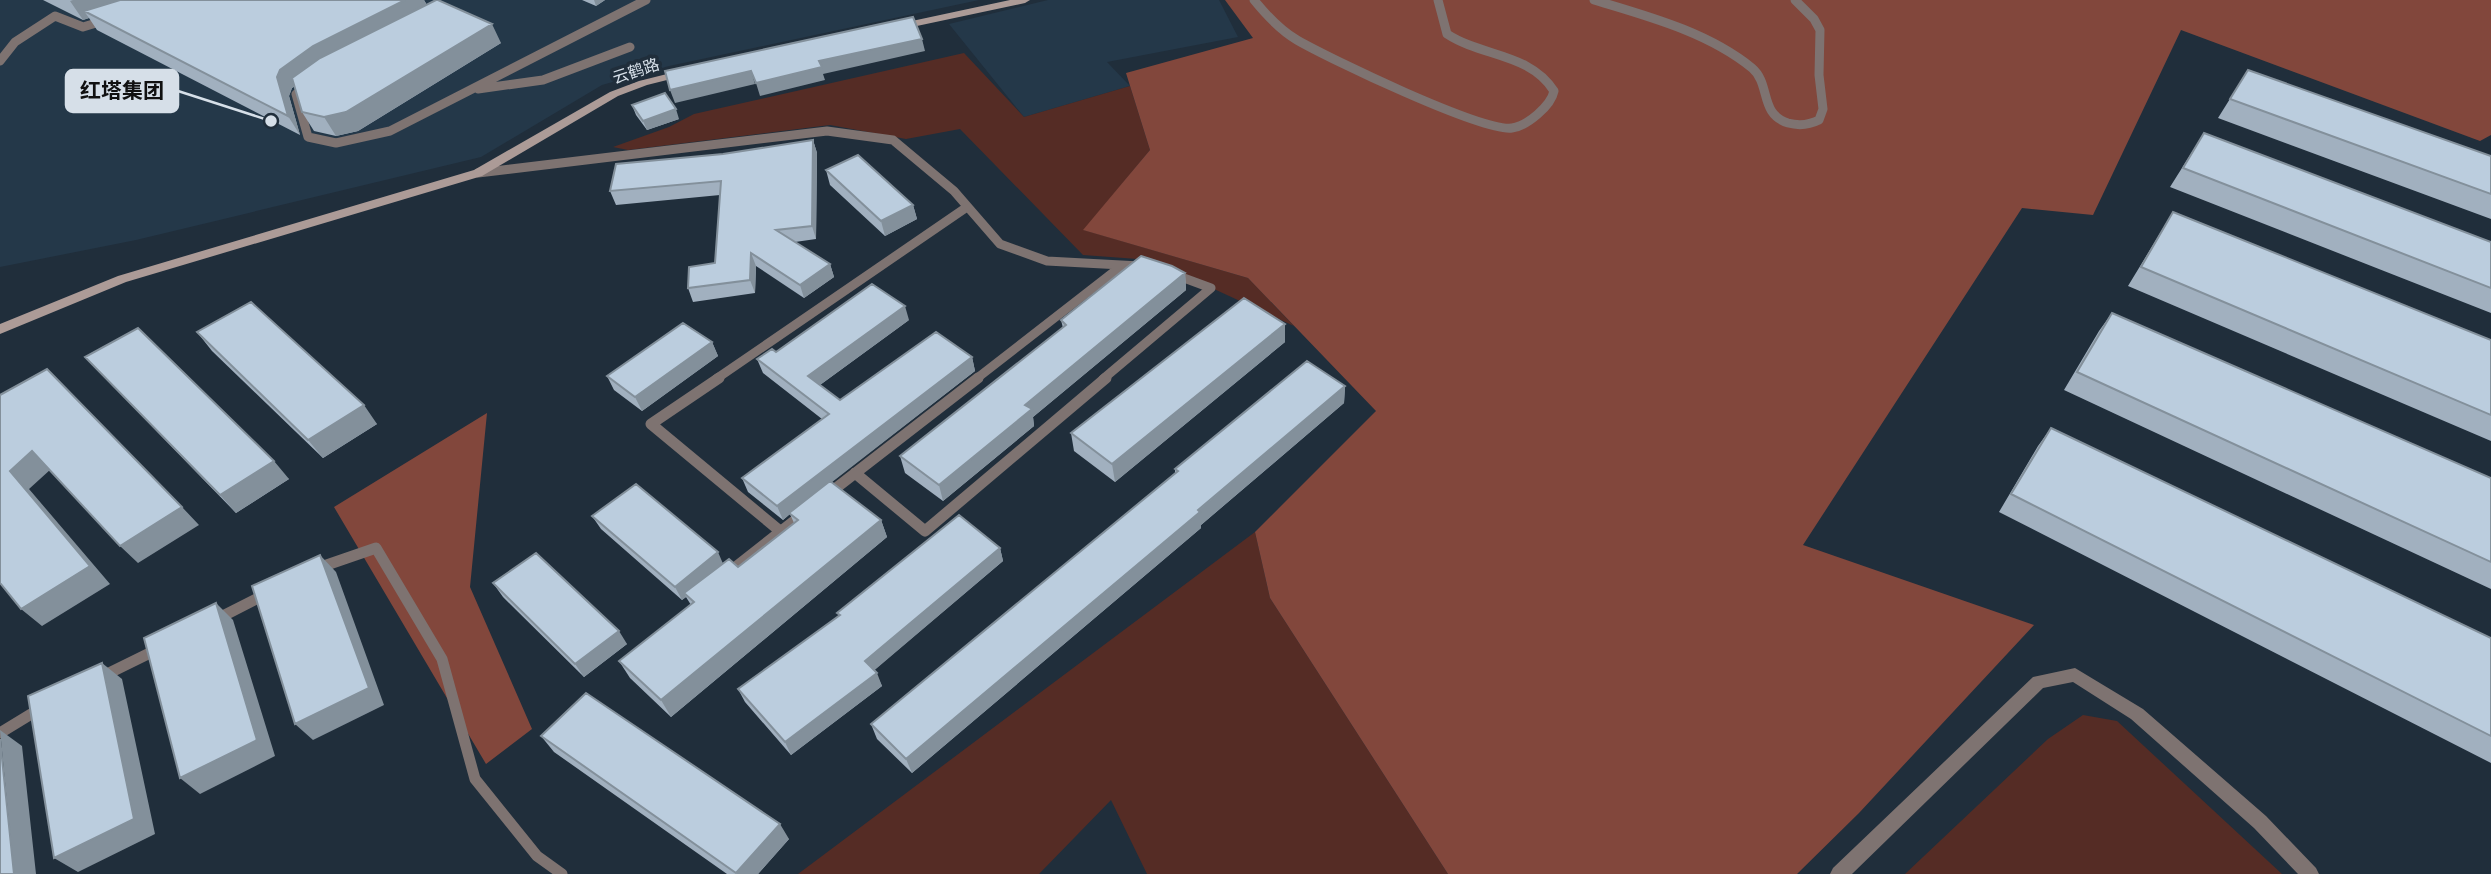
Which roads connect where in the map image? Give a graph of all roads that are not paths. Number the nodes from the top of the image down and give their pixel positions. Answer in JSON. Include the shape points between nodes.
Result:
{"nodes":[{"id":1,"x":646,"y":0,"type":"edge"},
{"id":2,"x":1025,"y":0,"type":"edge"},
{"id":3,"x":1254,"y":0,"type":"edge"},
{"id":4,"x":1437,"y":0,"type":"edge"},
{"id":5,"x":1594,"y":0,"type":"edge"},
{"id":6,"x":1795,"y":0,"type":"edge"},
{"id":7,"x":120,"y":16,"type":"edge"},
{"id":8,"x":880,"y":31,"type":"edge"},
{"id":9,"x":630,"y":47,"type":"dead end"},
{"id":10,"x":0,"y":61,"type":"edge"},
{"id":11,"x":696,"y":71,"type":"edge"},
{"id":12,"x":316,"y":78,"type":"edge"},
{"id":13,"x":468,"y":91,"type":"junction"},
{"id":14,"x":478,"y":173,"type":"junction"},
{"id":15,"x":967,"y":206,"type":"junction"},
{"id":16,"x":1120,"y":267,"type":"junction"},
{"id":17,"x":1155,"y":269,"type":"edge"},
{"id":18,"x":1166,"y":272,"type":"edge"},
{"id":19,"x":0,"y":330,"type":"edge"},
{"id":20,"x":855,"y":473,"type":"junction"},
{"id":21,"x":780,"y":531,"type":"junction"},
{"id":22,"x":300,"y":576,"type":"edge"},
{"id":23,"x":720,"y":579,"type":"edge"},
{"id":24,"x":276,"y":589,"type":"edge"},
{"id":25,"x":204,"y":625,"type":"edge"},
{"id":26,"x":168,"y":643,"type":"edge"},
{"id":27,"x":84,"y":686,"type":"edge"},
{"id":28,"x":48,"y":704,"type":"edge"},
{"id":29,"x":0,"y":733,"type":"edge"},
{"id":30,"x":562,"y":874,"type":"edge"},
{"id":31,"x":1839,"y":874,"type":"edge"},
{"id":32,"x":2310,"y":874,"type":"edge"}],
"edges":[{"from":1,"to":13,"type":"lane"},
{"from":2,"to":8,"type":"street"},
{"from":3,"to":4,"type":"lane","via":[[1270,20],[1297,40],[1453,113],[1507,128],[1543,111],[1554,96],[1552,85],[1516,62],[1451,38],[1444,30]]},
{"from":5,"to":6,"type":"lane","via":[[1740,59],[1762,79],[1772,113],[1808,126],[1819,120],[1824,109],[1820,30]]},
{"from":7,"to":10,"type":"lane","via":[[83,27],[55,16],[15,42]]},
{"from":9,"to":13,"type":"lane","via":[[543,80]]},
{"from":11,"to":14,"type":"street","name":"云鹤路","via":[[614,94]]},
{"from":12,"to":13,"type":"lane","via":[[296,93],[308,136],[336,143],[390,131]]},
{"from":14,"to":15,"type":"lane","via":[[827,131],[893,140]]},
{"from":14,"to":19,"type":"street","name":"云鹤路","via":[[133,275]]},
{"from":15,"to":16,"type":"lane","via":[[1000,244],[1047,261]]},
{"from":15,"to":21,"type":"lane","via":[[651,424]]},
{"from":16,"to":17,"type":"lane"},
{"from":16,"to":20,"type":"lane"},
{"from":18,"to":20,"type":"lane","via":[[1211,288],[925,531]]},
{"from":20,"to":21,"type":"lane"},
{"from":21,"to":23,"type":"lane"},
{"from":22,"to":30,"type":"lane","via":[[376,548],[442,659],[475,779],[537,856]]},
{"from":24,"to":25,"type":"lane"},
{"from":26,"to":27,"type":"lane"},
{"from":28,"to":29,"type":"lane"},
{"from":31,"to":32,"type":"street","via":[[2039,682],[2075,675],[2137,714],[2260,822]]}]}
